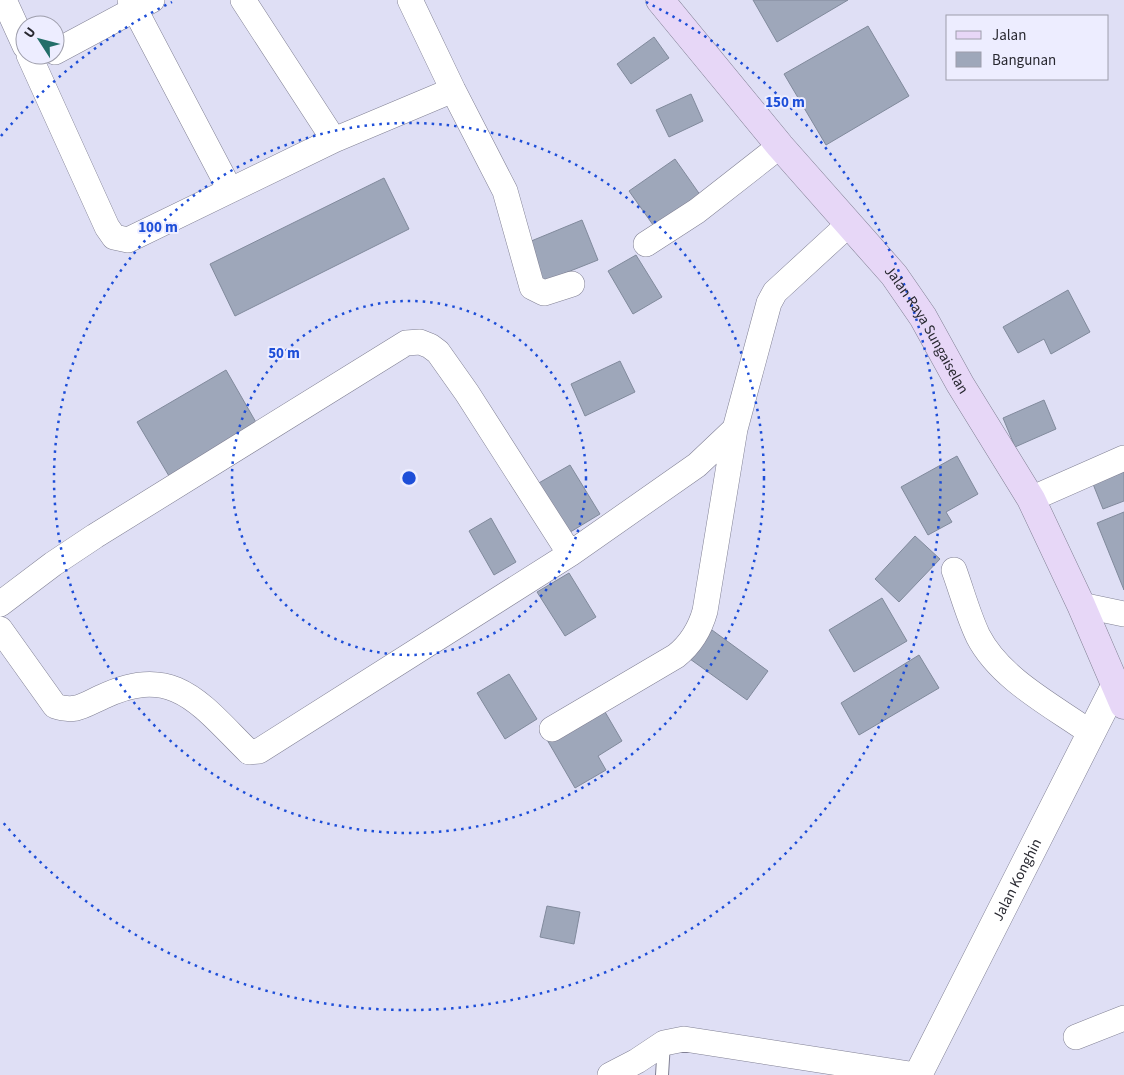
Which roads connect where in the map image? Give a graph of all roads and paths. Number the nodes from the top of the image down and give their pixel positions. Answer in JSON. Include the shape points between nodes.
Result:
{"nodes":[{"id":1,"x":243,"y":0,"type":"edge"},
{"id":2,"x":410,"y":0,"type":"edge"},
{"id":3,"x":660,"y":0,"type":"edge"},
{"id":4,"x":12,"y":3,"type":"edge"},
{"id":5,"x":138,"y":3,"type":"edge"},
{"id":6,"x":17,"y":15,"type":"edge"},
{"id":7,"x":65,"y":46,"type":"edge"},
{"id":8,"x":38,"y":65,"type":"edge"},
{"id":9,"x":452,"y":90,"type":"junction"},
{"id":10,"x":334,"y":140,"type":"junction"},
{"id":11,"x":780,"y":146,"type":"junction"},
{"id":12,"x":230,"y":190,"type":"junction"},
{"id":13,"x":849,"y":224,"type":"junction"},
{"id":14,"x":646,"y":244,"type":"dead end"},
{"id":15,"x":572,"y":284,"type":"dead end"},
{"id":16,"x":735,"y":429,"type":"junction"},
{"id":17,"x":1124,"y":458,"type":"edge"},
{"id":18,"x":1031,"y":499,"type":"junction"},
{"id":19,"x":570,"y":554,"type":"junction"},
{"id":20,"x":954,"y":570,"type":"dead end"},
{"id":21,"x":0,"y":604,"type":"edge"},
{"id":22,"x":1081,"y":605,"type":"junction"},
{"id":23,"x":1124,"y":614,"type":"edge"},
{"id":24,"x":0,"y":629,"type":"edge"},
{"id":25,"x":1120,"y":694,"type":"edge"},
{"id":26,"x":552,"y":729,"type":"dead end"},
{"id":27,"x":1091,"y":733,"type":"junction"},
{"id":28,"x":1124,"y":1018,"type":"edge"},
{"id":29,"x":1076,"y":1037,"type":"dead end"},
{"id":30,"x":664,"y":1043,"type":"junction"},
{"id":31,"x":610,"y":1075,"type":"edge"},
{"id":32,"x":662,"y":1075,"type":"edge"},
{"id":33,"x":917,"y":1075,"type":"edge"}],
"edges":[{"from":1,"to":10,"type":"street"},
{"from":2,"to":9,"type":"street"},
{"from":3,"to":11,"type":"main road","name":"Jalan Raya Sungaiselan"},
{"from":4,"to":6,"type":"street"},
{"from":5,"to":7,"type":"street"},
{"from":5,"to":12,"type":"street"},
{"from":8,"to":12,"type":"street","via":[[106,227],[114,237],[128,240]]},
{"from":9,"to":10,"type":"street"},
{"from":9,"to":15,"type":"street","via":[[505,192],[532,287],[544,293]]},
{"from":10,"to":12,"type":"street"},
{"from":11,"to":13,"type":"main road","name":"Jalan Raya Sungaiselan"},
{"from":11,"to":14,"type":"street","via":[[697,211]]},
{"from":13,"to":16,"type":"street","via":[[774,292]]},
{"from":13,"to":18,"type":"main road","name":"Jalan Raya Sungaiselan","via":[[894,275],[923,317]]},
{"from":16,"to":19,"type":"street","via":[[697,465]]},
{"from":16,"to":26,"type":"street","via":[[705,611],[695,635],[676,656]]},
{"from":17,"to":18,"type":"street"},
{"from":18,"to":22,"type":"main road","name":"Jalan Raya Sungaiselan"},
{"from":19,"to":21,"type":"street","via":[[438,352],[420,342],[406,343],[53,564]]},
{"from":19,"to":24,"type":"street","via":[[253,753],[186,694],[162,684],[145,683],[119,690],[74,710],[55,706]]},
{"from":20,"to":27,"type":"street","via":[[978,636],[992,655],[1015,679]]},
{"from":22,"to":23,"type":"street"},
{"from":22,"to":25,"type":"main road","name":"Jalan Raya Sungaiselan"},
{"from":25,"to":27,"type":"street","name":"Jalan Konghin"},
{"from":27,"to":33,"type":"street","name":"Jalan Konghin"},
{"from":28,"to":29,"type":"street"},
{"from":30,"to":31,"type":"street"},
{"from":30,"to":32,"type":"lane"},
{"from":30,"to":33,"type":"street","via":[[702,1040]]}]}
